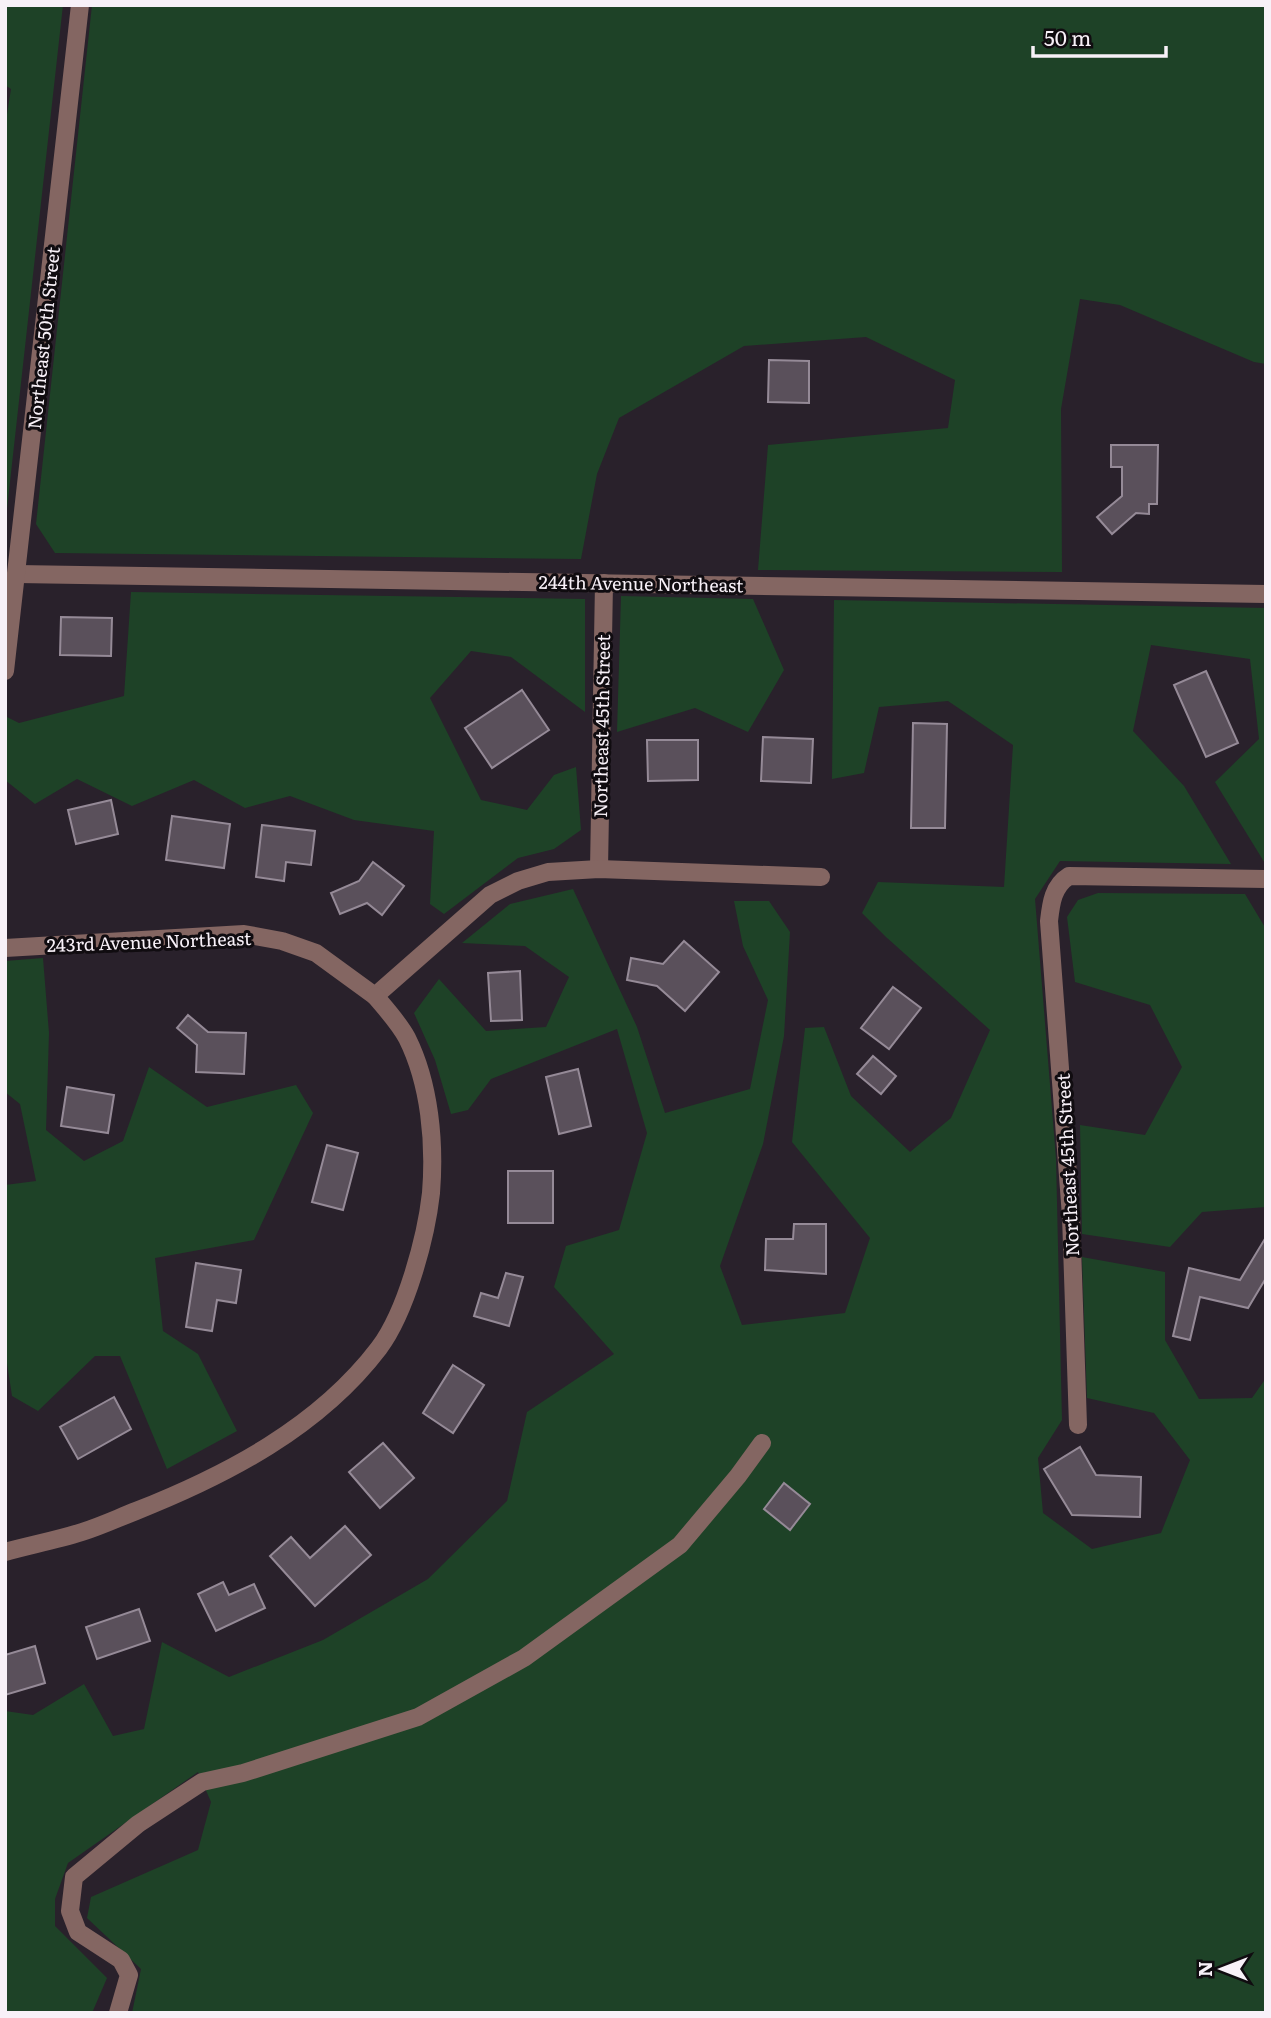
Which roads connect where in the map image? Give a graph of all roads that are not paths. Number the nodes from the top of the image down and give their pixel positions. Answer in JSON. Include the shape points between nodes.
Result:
{"nodes":[{"id":1,"x":80,"y":5,"type":"edge"},
{"id":2,"x":17,"y":574,"type":"junction"},
{"id":3,"x":604,"y":583,"type":"junction"},
{"id":4,"x":1266,"y":594,"type":"edge"},
{"id":5,"x":5,"y":671,"type":"edge"},
{"id":6,"x":599,"y":869,"type":"junction"},
{"id":7,"x":821,"y":877,"type":"dead end"},
{"id":8,"x":1266,"y":879,"type":"edge"},
{"id":9,"x":5,"y":948,"type":"edge"},
{"id":10,"x":375,"y":996,"type":"junction"},
{"id":11,"x":1078,"y":1425,"type":"dead end"},
{"id":12,"x":762,"y":1443,"type":"dead end"},
{"id":13,"x":5,"y":1552,"type":"edge"},
{"id":14,"x":118,"y":2013,"type":"edge"}],
"edges":[{"from":1,"to":2,"type":"street","name":"Northeast 50th Street"},
{"from":2,"to":3,"type":"street","name":"244th Avenue Northeast"},
{"from":2,"to":5,"type":"street","name":"Northeast 50th Street"},
{"from":3,"to":4,"type":"street","name":"244th Avenue Northeast"},
{"from":3,"to":6,"type":"street","name":"Northeast 45th Street"},
{"from":6,"to":7,"type":"street"},
{"from":6,"to":10,"type":"street","via":[[548,872],[490,895]]},
{"from":8,"to":11,"type":"street","name":"Northeast 45th Street","via":[[1069,876],[1058,886],[1051,905],[1071,1216]]},
{"from":9,"to":10,"type":"street","name":"243rd Avenue Northeast","via":[[244,934],[316,953]]},
{"from":10,"to":13,"type":"street","name":"243rd Avenue Northeast","via":[[406,1037],[419,1068],[433,1165],[420,1252],[381,1346],[349,1382],[295,1429],[220,1475],[83,1532]]},
{"from":12,"to":14,"type":"street","via":[[680,1545],[524,1658],[418,1717],[202,1782],[138,1824],[74,1877],[71,1911],[78,1932],[121,1960],[129,1975]]}]}
